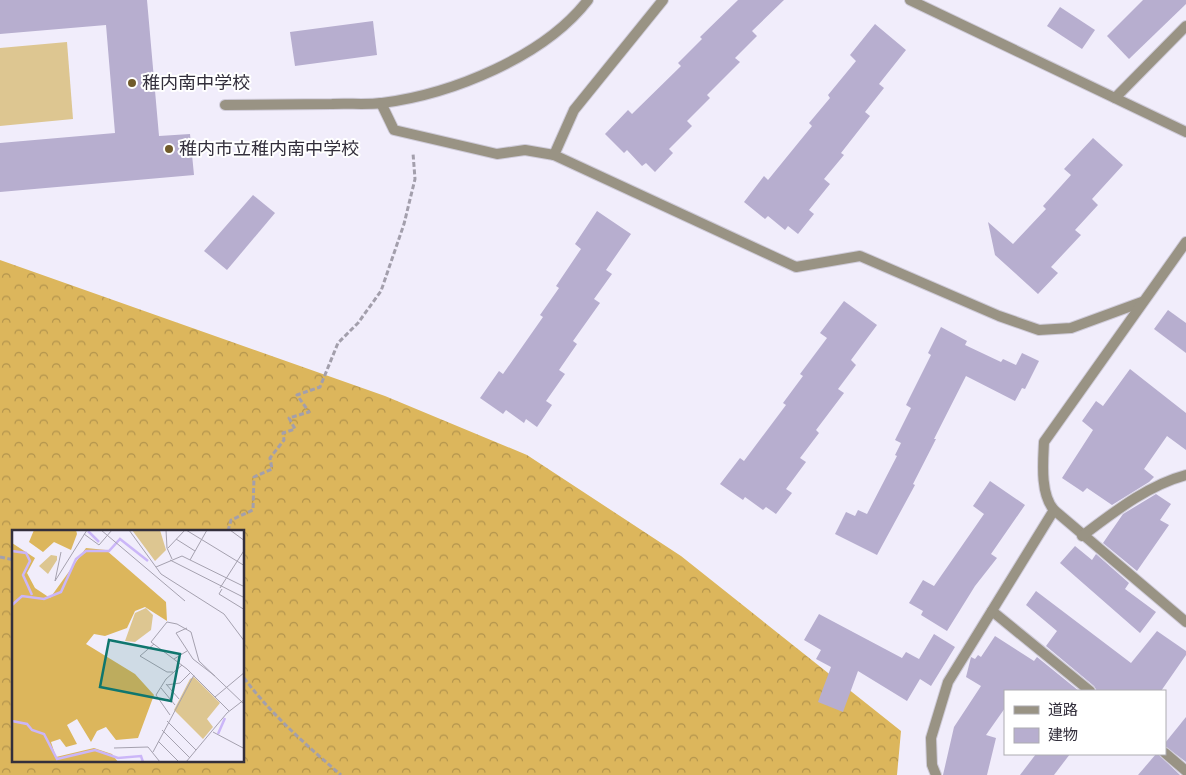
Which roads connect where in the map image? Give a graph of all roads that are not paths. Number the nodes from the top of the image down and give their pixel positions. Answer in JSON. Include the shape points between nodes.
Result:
{"nodes":[{"id":1,"x":588,"y":0,"type":"edge"},
{"id":2,"x":663,"y":0,"type":"edge"},
{"id":3,"x":910,"y":0,"type":"edge"},
{"id":4,"x":1186,"y":26,"type":"edge"},
{"id":5,"x":1115,"y":98,"type":"junction"},
{"id":6,"x":381,"y":103,"type":"junction"},
{"id":7,"x":225,"y":105,"type":"dead end"},
{"id":8,"x":1186,"y":132,"type":"edge"},
{"id":9,"x":554,"y":156,"type":"junction"},
{"id":10,"x":1186,"y":242,"type":"edge"},
{"id":11,"x":1142,"y":302,"type":"junction"},
{"id":12,"x":1186,"y":475,"type":"edge"},
{"id":13,"x":1054,"y":510,"type":"junction"},
{"id":14,"x":1082,"y":536,"type":"junction"},
{"id":15,"x":992,"y":611,"type":"junction"},
{"id":16,"x":1186,"y":622,"type":"edge"},
{"id":17,"x":1089,"y":690,"type":"edge"},
{"id":18,"x":1166,"y":754,"type":"edge"},
{"id":19,"x":1186,"y":771,"type":"edge"},
{"id":20,"x":936,"y":775,"type":"edge"}],
"edges":[{"from":1,"to":6,"type":"street","via":[[575,17],[549,38],[496,69],[434,92]]},
{"from":2,"to":9,"type":"street","via":[[574,110]]},
{"from":3,"to":5,"type":"street"},
{"from":4,"to":5,"type":"street"},
{"from":5,"to":8,"type":"street"},
{"from":6,"to":7,"type":"street"},
{"from":6,"to":9,"type":"street","via":[[394,130],[497,154],[525,150]]},
{"from":9,"to":11,"type":"street","via":[[796,267],[860,256],[1039,330],[1071,328]]},
{"from":10,"to":11,"type":"street"},
{"from":11,"to":13,"type":"street","via":[[1044,442],[1048,503]]},
{"from":12,"to":14,"type":"street","via":[[1168,480],[1122,506]]},
{"from":13,"to":14,"type":"street"},
{"from":13,"to":15,"type":"street"},
{"from":14,"to":16,"type":"street"},
{"from":15,"to":17,"type":"street"},
{"from":15,"to":20,"type":"street","via":[[948,682],[932,738],[932,765]]},
{"from":18,"to":19,"type":"street"}]}
